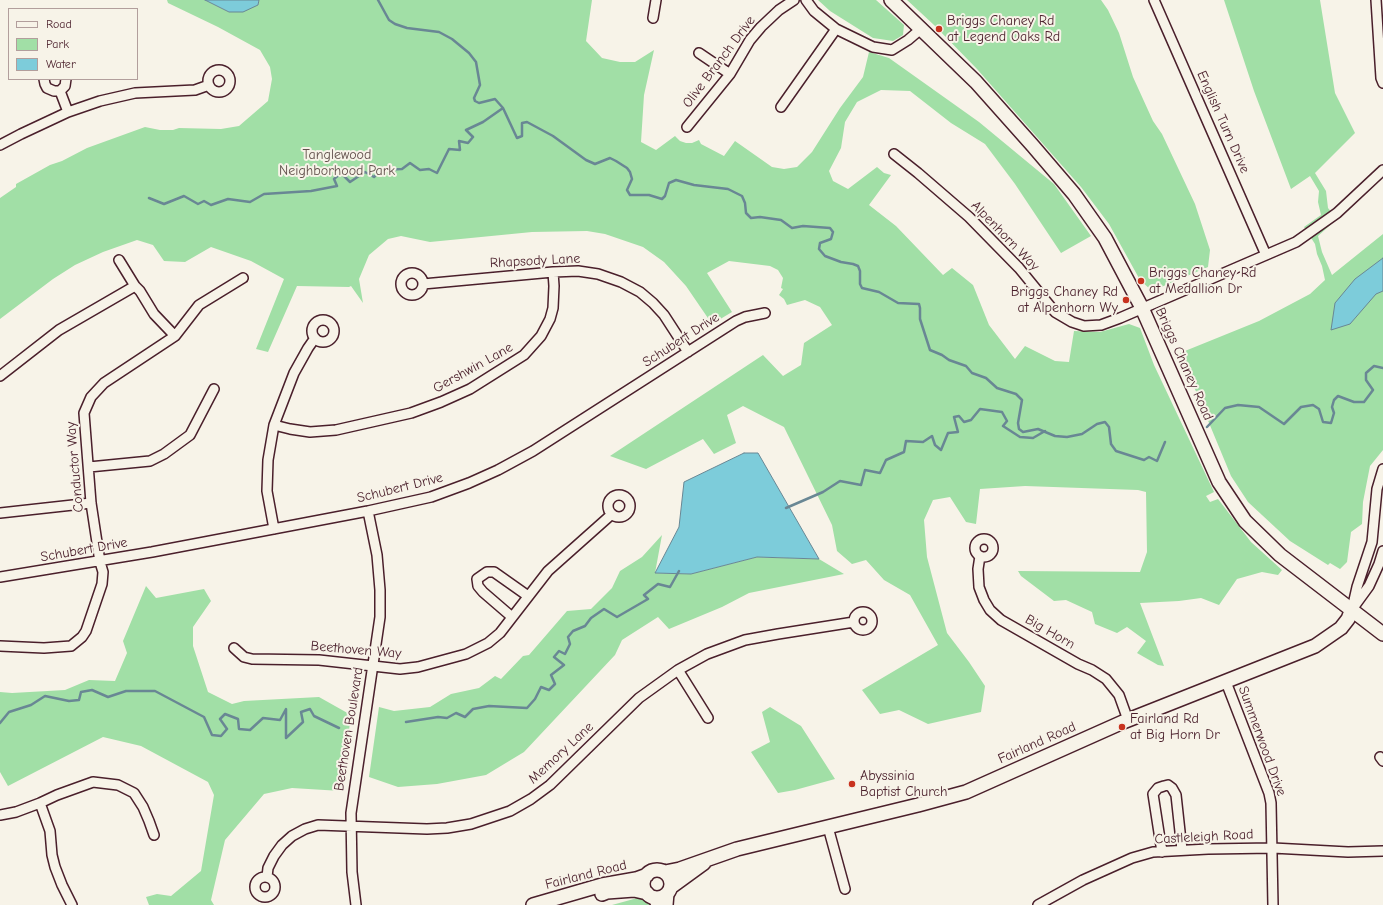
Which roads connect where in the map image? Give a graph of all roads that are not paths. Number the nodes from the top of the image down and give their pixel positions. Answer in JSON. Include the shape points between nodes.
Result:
{"nodes":[{"id":1,"x":656,"y":0,"type":"edge"},
{"id":2,"x":794,"y":0,"type":"edge"},
{"id":3,"x":806,"y":0,"type":"edge"},
{"id":4,"x":891,"y":0,"type":"edge"},
{"id":5,"x":1154,"y":0,"type":"edge"},
{"id":6,"x":1376,"y":0,"type":"edge"},
{"id":7,"x":653,"y":18,"type":"dead end"},
{"id":8,"x":922,"y":28,"type":"junction"},
{"id":9,"x":836,"y":29,"type":"junction"},
{"id":10,"x":699,"y":53,"type":"dead end"},
{"id":11,"x":730,"y":74,"type":"junction"},
{"id":12,"x":44,"y":80,"type":"edge"},
{"id":13,"x":66,"y":80,"type":"edge"},
{"id":14,"x":1383,"y":83,"type":"edge"},
{"id":15,"x":209,"y":85,"type":"dead end"},
{"id":16,"x":60,"y":91,"type":"junction"},
{"id":17,"x":781,"y":107,"type":"dead end"},
{"id":18,"x":68,"y":112,"type":"junction"},
{"id":19,"x":687,"y":127,"type":"dead end"},
{"id":20,"x":0,"y":145,"type":"edge"},
{"id":21,"x":894,"y":154,"type":"dead end"},
{"id":22,"x":1383,"y":170,"type":"edge"},
{"id":23,"x":1266,"y":256,"type":"junction"},
{"id":24,"x":119,"y":260,"type":"dead end"},
{"id":25,"x":553,"y":272,"type":"junction"},
{"id":26,"x":243,"y":278,"type":"dead end"},
{"id":27,"x":423,"y":284,"type":"dead end"},
{"id":28,"x":135,"y":286,"type":"junction"},
{"id":29,"x":1142,"y":308,"type":"junction"},
{"id":30,"x":765,"y":313,"type":"dead end"},
{"id":31,"x":175,"y":336,"type":"junction"},
{"id":32,"x":315,"y":338,"type":"dead end"},
{"id":33,"x":688,"y":352,"type":"junction"},
{"id":34,"x":0,"y":376,"type":"edge"},
{"id":35,"x":214,"y":389,"type":"dead end"},
{"id":36,"x":274,"y":425,"type":"junction"},
{"id":37,"x":89,"y":467,"type":"junction"},
{"id":38,"x":1383,"y":469,"type":"edge"},
{"id":39,"x":91,"y":503,"type":"junction"},
{"id":40,"x":368,"y":511,"type":"junction"},
{"id":41,"x":0,"y":513,"type":"edge"},
{"id":42,"x":612,"y":514,"type":"dead end"},
{"id":43,"x":274,"y":529,"type":"junction"},
{"id":44,"x":1383,"y":552,"type":"edge"},
{"id":45,"x":980,"y":556,"type":"dead end"},
{"id":46,"x":100,"y":562,"type":"junction"},
{"id":47,"x":1364,"y":565,"type":"junction"},
{"id":48,"x":1377,"y":570,"type":"junction"},
{"id":49,"x":0,"y":577,"type":"edge"},
{"id":50,"x":528,"y":596,"type":"junction"},
{"id":51,"x":1352,"y":609,"type":"junction"},
{"id":52,"x":512,"y":617,"type":"junction"},
{"id":53,"x":854,"y":622,"type":"dead end"},
{"id":54,"x":1383,"y":634,"type":"edge"},
{"id":55,"x":0,"y":646,"type":"edge"},
{"id":56,"x":234,"y":648,"type":"dead end"},
{"id":57,"x":374,"y":666,"type":"junction"},
{"id":58,"x":678,"y":670,"type":"junction"},
{"id":59,"x":1226,"y":682,"type":"junction"},
{"id":60,"x":708,"y":718,"type":"dead end"},
{"id":61,"x":1128,"y":720,"type":"junction"},
{"id":62,"x":40,"y":803,"type":"junction"},
{"id":63,"x":0,"y":815,"type":"edge"},
{"id":64,"x":351,"y":826,"type":"junction"},
{"id":65,"x":828,"y":827,"type":"junction"},
{"id":66,"x":154,"y":835,"type":"dead end"},
{"id":67,"x":1273,"y":848,"type":"junction"},
{"id":68,"x":1182,"y":850,"type":"junction"},
{"id":69,"x":1383,"y":851,"type":"edge"},
{"id":70,"x":1162,"y":852,"type":"junction"},
{"id":71,"x":712,"y":857,"type":"junction"},
{"id":72,"x":666,"y":872,"type":"junction"},
{"id":73,"x":647,"y":875,"type":"junction"},
{"id":74,"x":267,"y":877,"type":"dead end"},
{"id":75,"x":845,"y":890,"type":"dead end"},
{"id":76,"x":668,"y":895,"type":"edge"},
{"id":77,"x":653,"y":898,"type":"edge"},
{"id":78,"x":72,"y":905,"type":"edge"},
{"id":79,"x":356,"y":905,"type":"edge"},
{"id":80,"x":533,"y":905,"type":"edge"},
{"id":81,"x":562,"y":905,"type":"edge"},
{"id":82,"x":1038,"y":905,"type":"edge"},
{"id":83,"x":1273,"y":905,"type":"edge"}],
"edges":[{"from":1,"to":7,"type":"street"},
{"from":2,"to":11,"type":"street","name":"Olive Branch Drive","via":[[761,27],[750,40]]},
{"from":3,"to":9,"type":"street","via":[[814,11]]},
{"from":4,"to":8,"type":"main road","name":"Briggs Chaney Road"},
{"from":5,"to":23,"type":"street","name":"English Turn Drive"},
{"from":6,"to":14,"type":"street"},
{"from":8,"to":9,"type":"street","via":[[892,50],[873,47]]},
{"from":8,"to":29,"type":"main road","name":"Briggs Chaney Road","via":[[976,82],[1074,194],[1105,238]]},
{"from":9,"to":17,"type":"street"},
{"from":10,"to":11,"type":"street"},
{"from":11,"to":19,"type":"street","name":"Olive Branch Drive"},
{"from":12,"to":16,"type":"street","via":[[47,88]]},
{"from":13,"to":16,"type":"street","via":[[65,86]]},
{"from":15,"to":18,"type":"street","via":[[195,90],[135,93]]},
{"from":16,"to":18,"type":"street"},
{"from":18,"to":20,"type":"street"},
{"from":21,"to":29,"type":"street","name":"Alpenhorn Way","via":[[969,216],[1019,268],[1055,312],[1084,326],[1101,325]]},
{"from":22,"to":23,"type":"street","name":"Alpenhorn Way","via":[[1337,213],[1296,242]]},
{"from":23,"to":29,"type":"street","name":"Alpenhorn Way"},
{"from":24,"to":28,"type":"street"},
{"from":25,"to":27,"type":"street","name":"Rhapsody Lane"},
{"from":25,"to":33,"type":"street","name":"Rhapsody Lane","via":[[578,271],[598,274],[622,282],[640,292],[664,315]]},
{"from":25,"to":36,"type":"street","name":"Gershwin Lane","via":[[553,308],[541,336],[524,355],[470,389],[411,413],[336,430],[310,432]]},
{"from":26,"to":31,"type":"street","name":"Conductor Way","via":[[199,305]]},
{"from":28,"to":31,"type":"street","via":[[154,314]]},
{"from":28,"to":34,"type":"street","via":[[59,330]]},
{"from":29,"to":51,"type":"main road","name":"Briggs Chaney Road","via":[[1219,482],[1245,521],[1280,555]]},
{"from":30,"to":33,"type":"street","name":"Schubert Drive","via":[[745,317]]},
{"from":31,"to":37,"type":"street","name":"Conductor Way","via":[[104,383],[91,397],[84,413]]},
{"from":32,"to":36,"type":"street","via":[[294,373]]},
{"from":33,"to":40,"type":"street","name":"Schubert Drive","via":[[533,451],[498,470],[431,497]]},
{"from":35,"to":37,"type":"street","via":[[190,435],[164,454],[150,461]]},
{"from":36,"to":43,"type":"street","via":[[268,460],[267,490]]},
{"from":37,"to":39,"type":"street","name":"Conductor Way"},
{"from":38,"to":47,"type":"street","via":[[1377,489],[1372,542]]},
{"from":39,"to":41,"type":"street"},
{"from":39,"to":46,"type":"street","name":"Conductor Way"},
{"from":40,"to":43,"type":"street","name":"Schubert Drive"},
{"from":40,"to":57,"type":"street","name":"Beethoven Boulevard","via":[[377,555],[380,590],[380,616]]},
{"from":42,"to":50,"type":"street","name":"Beethoven Way","via":[[548,571]]},
{"from":43,"to":46,"type":"street","name":"Schubert Drive"},
{"from":44,"to":48,"type":"street"},
{"from":45,"to":61,"type":"street","name":"Big Horn","via":[[979,587],[990,610],[1001,620],[1106,679],[1119,695]]},
{"from":46,"to":49,"type":"street","name":"Schubert Drive"},
{"from":46,"to":55,"type":"street","name":"Conductor Way","via":[[103,572],[102,584],[82,637],[71,646]]},
{"from":47,"to":48,"type":"street"},
{"from":47,"to":51,"type":"street"},
{"from":48,"to":51,"type":"street","via":[[1364,594]]},
{"from":50,"to":52,"type":"street","name":"Beethoven Way"},
{"from":50,"to":52,"type":"street","via":[[494,572],[487,572],[477,579],[478,586],[483,592]]},
{"from":51,"to":54,"type":"main road","name":"Briggs Chaney Road"},
{"from":51,"to":59,"type":"main road","name":"Fairland Road","via":[[1341,628],[1315,646]]},
{"from":52,"to":57,"type":"street","name":"Beethoven Way","via":[[500,633],[488,643],[466,654],[418,667],[400,669]]},
{"from":53,"to":58,"type":"street","name":"Memory Lane","via":[[745,640],[707,654]]},
{"from":56,"to":57,"type":"street","name":"Beethoven Way","via":[[244,657],[252,659],[320,660]]},
{"from":57,"to":64,"type":"street","name":"Beethoven Boulevard","via":[[364,719]]},
{"from":58,"to":60,"type":"street"},
{"from":58,"to":64,"type":"street","name":"Memory Lane","via":[[639,698],[550,785],[510,811],[471,824],[447,828]]},
{"from":59,"to":61,"type":"main road","name":"Fairland Road"},
{"from":59,"to":67,"type":"street","name":"Summerwood Drive","via":[[1269,793]]},
{"from":61,"to":65,"type":"main road","name":"Fairland Road","via":[[966,792]]},
{"from":62,"to":63,"type":"street"},
{"from":62,"to":66,"type":"street","via":[[93,782],[118,785],[134,793],[143,807]]},
{"from":62,"to":78,"type":"street","via":[[50,831],[55,867]]},
{"from":64,"to":74,"type":"street","name":"Memory Lane","via":[[318,825],[292,836],[274,856]]},
{"from":64,"to":79,"type":"street","name":"Beethoven Boulevard"},
{"from":65,"to":71,"type":"main road","name":"Fairland Road"},
{"from":65,"to":75,"type":"street"},
{"from":67,"to":68,"type":"street","name":"Castleleigh Road"},
{"from":67,"to":69,"type":"street","name":"Castleleigh Road"},
{"from":67,"to":83,"type":"street","name":"Summerwood Drive"},
{"from":68,"to":70,"type":"street","name":"Castleleigh Road"},
{"from":68,"to":70,"type":"street","via":[[1176,795],[1168,785],[1158,788],[1153,794]]},
{"from":70,"to":82,"type":"street","name":"Castleleigh Road","via":[[1132,858],[1083,880]]},
{"from":71,"to":72,"type":"main road","name":"Fairland Road"},
{"from":71,"to":76,"type":"main road","name":"Fairland Road"},
{"from":72,"to":73,"type":"main road","via":[[655,870]]},
{"from":72,"to":76,"type":"main road","via":[[670,878]]},
{"from":73,"to":77,"type":"main road","via":[[644,884]]},
{"from":73,"to":80,"type":"main road","name":"Fairland Road"},
{"from":76,"to":77,"type":"main road"},
{"from":77,"to":81,"type":"main road","name":"Fairland Road","via":[[634,890],[608,892]]}]}
